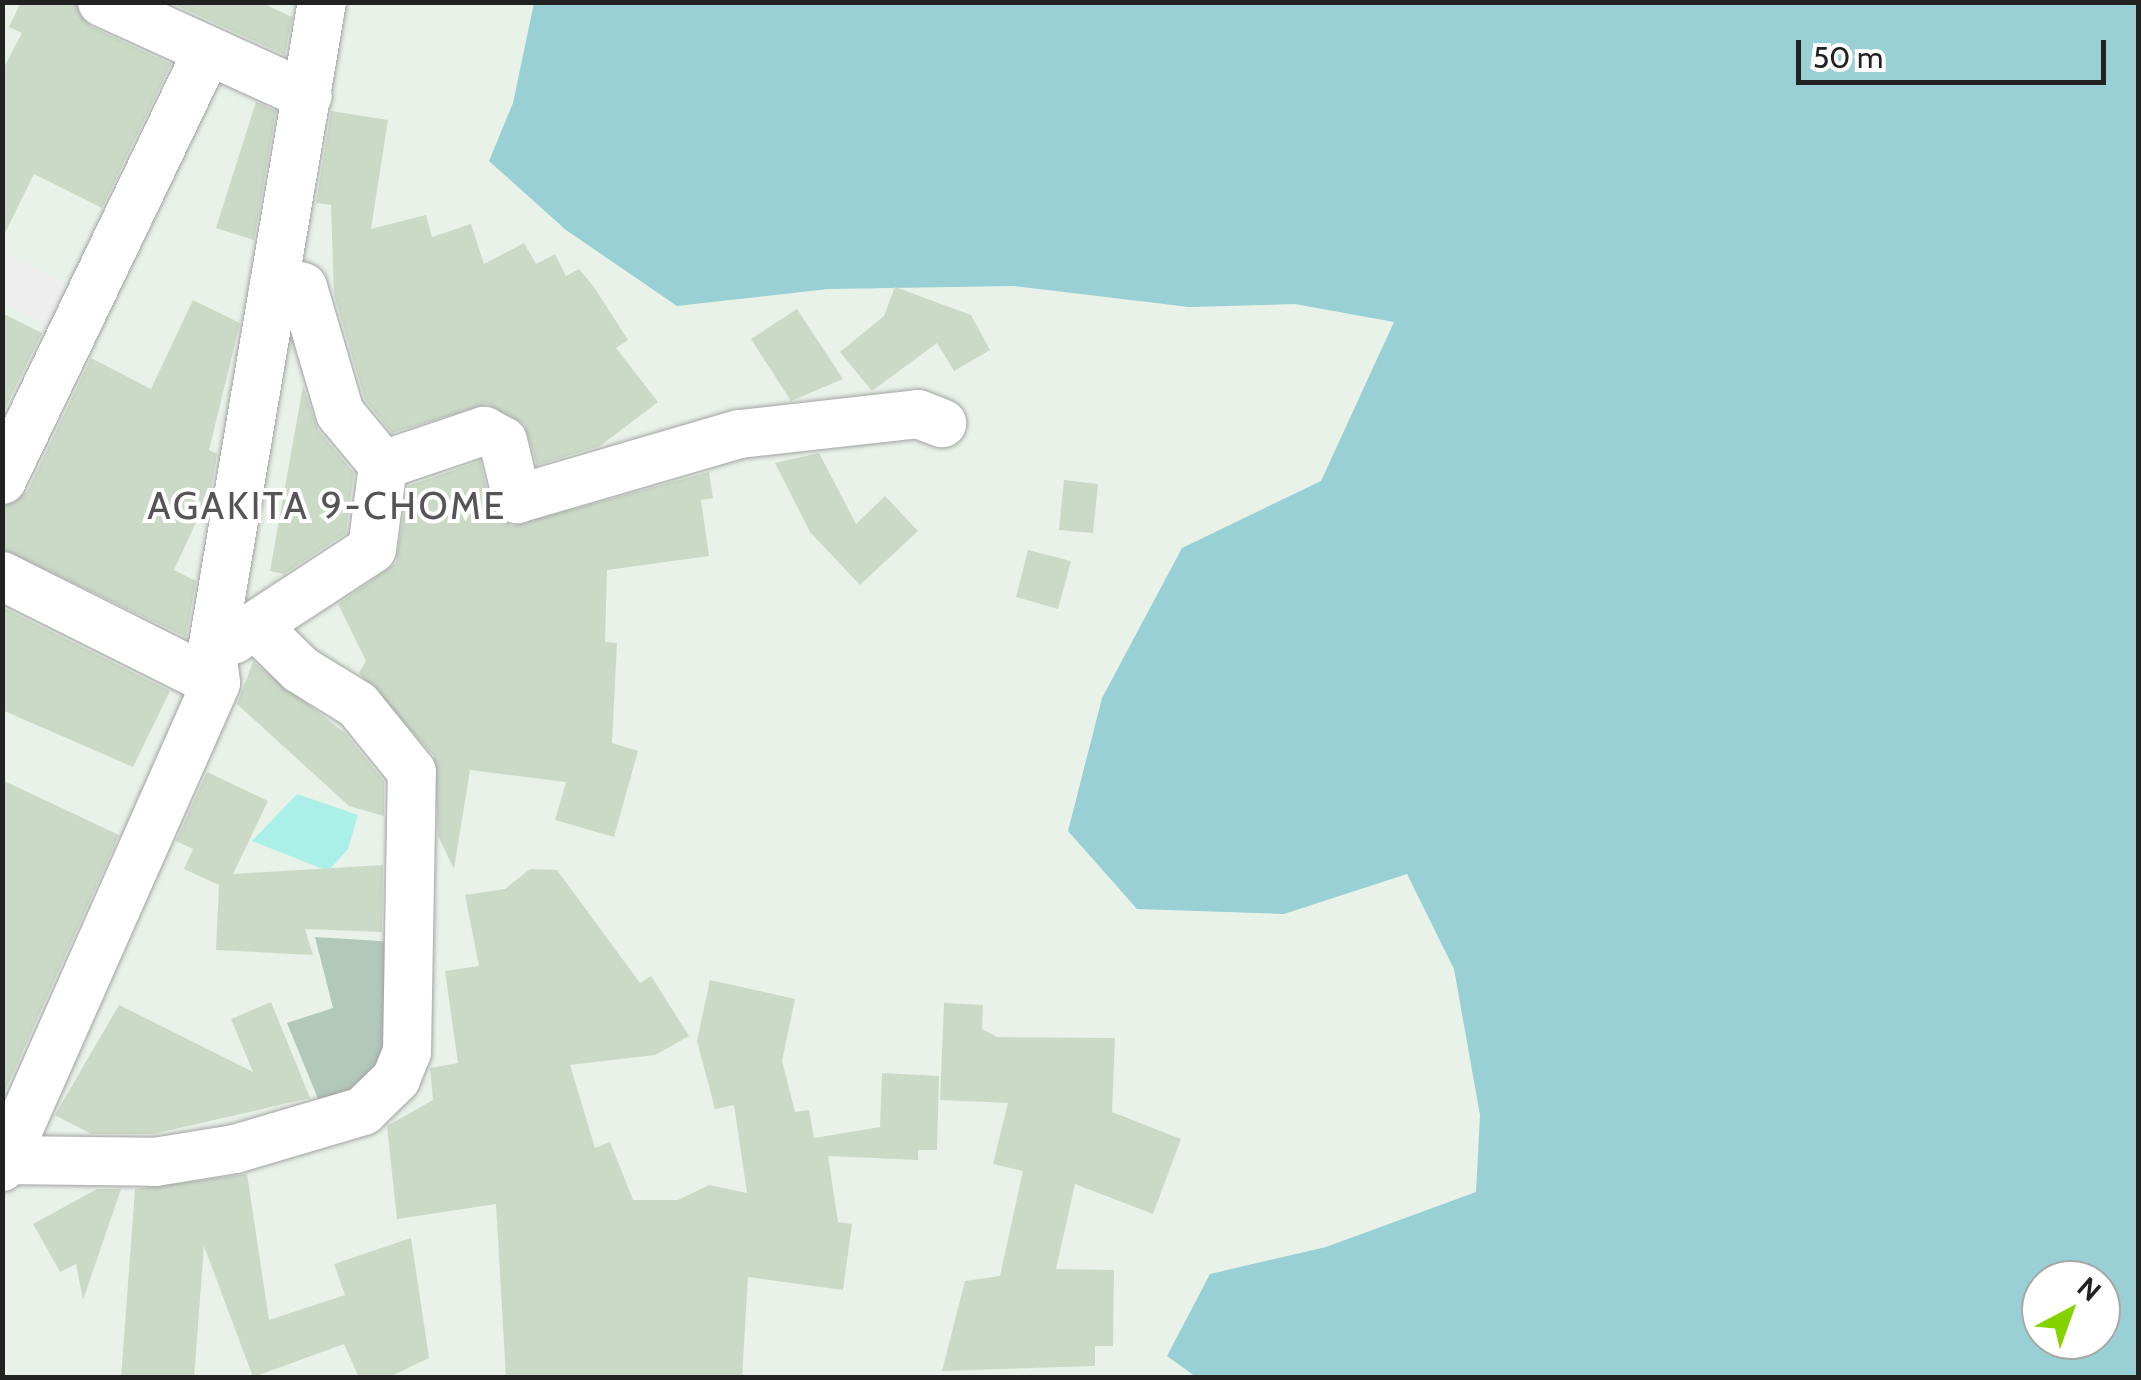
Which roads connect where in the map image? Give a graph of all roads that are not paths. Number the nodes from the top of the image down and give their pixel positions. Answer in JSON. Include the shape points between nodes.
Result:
{"nodes":[{"id":1,"x":102,"y":2,"type":"edge"},
{"id":2,"x":322,"y":2,"type":"edge"},
{"id":3,"x":207,"y":52,"type":"junction"},
{"id":4,"x":308,"y":96,"type":"junction"},
{"id":5,"x":276,"y":280,"type":"junction"},
{"id":6,"x":942,"y":423,"type":"dead end"},
{"id":7,"x":383,"y":464,"type":"junction"},
{"id":8,"x":2,"y":480,"type":"edge"},
{"id":9,"x":2,"y":576,"type":"edge"},
{"id":10,"x":260,"y":628,"type":"junction"},
{"id":11,"x":214,"y":666,"type":"junction"},
{"id":12,"x":3,"y":1163,"type":"edge"}],
"edges":[{"from":1,"to":3,"type":"street"},
{"from":2,"to":4,"type":"street"},
{"from":3,"to":4,"type":"street"},
{"from":3,"to":8,"type":"street"},
{"from":4,"to":5,"type":"street"},
{"from":5,"to":7,"type":"street","via":[[304,287],[340,413]]},
{"from":5,"to":11,"type":"street"},
{"from":6,"to":7,"type":"street","via":[[918,414],[740,434],[517,500],[503,440],[484,431]]},
{"from":7,"to":10,"type":"street","via":[[372,549]]},
{"from":9,"to":11,"type":"street"},
{"from":10,"to":11,"type":"street"},
{"from":10,"to":12,"type":"street","via":[[300,670],[358,704],[412,772],[407,1052],[396,1080],[363,1112],[236,1149],[154,1162]]},
{"from":11,"to":12,"type":"street"}]}
